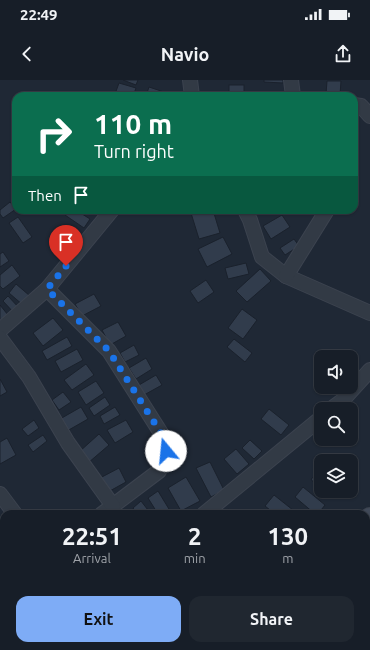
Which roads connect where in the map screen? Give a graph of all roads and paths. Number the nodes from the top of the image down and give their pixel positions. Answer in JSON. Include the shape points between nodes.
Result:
{"nodes":[{"id":1,"x":190,"y":80,"type":"edge"},
{"id":2,"x":290,"y":80,"type":"edge"},
{"id":3,"x":192,"y":92,"type":"edge"},
{"id":4,"x":292,"y":92,"type":"edge"},
{"id":5,"x":358,"y":106,"type":"edge"},
{"id":6,"x":370,"y":116,"type":"edge"},
{"id":7,"x":109,"y":214,"type":"edge"},
{"id":8,"x":246,"y":214,"type":"edge"},
{"id":9,"x":325,"y":214,"type":"edge"},
{"id":10,"x":286,"y":276,"type":"junction"},
{"id":11,"x":47,"y":289,"type":"junction"},
{"id":12,"x":370,"y":313,"type":"edge"},
{"id":13,"x":0,"y":330,"type":"edge"},
{"id":14,"x":0,"y":338,"type":"edge"},
{"id":15,"x":370,"y":370,"type":"edge"},
{"id":16,"x":341,"y":402,"type":"edge"},
{"id":17,"x":314,"y":424,"type":"edge"},
{"id":18,"x":0,"y":494,"type":"edge"},
{"id":19,"x":12,"y":510,"type":"edge"},
{"id":20,"x":107,"y":510,"type":"edge"},
{"id":21,"x":209,"y":510,"type":"edge"}],
"edges":[{"from":1,"to":3,"type":"street"},
{"from":2,"to":4,"type":"street"},
{"from":5,"to":6,"type":"street"},
{"from":7,"to":11,"type":"street"},
{"from":8,"to":10,"type":"street","via":[[262,257]]},
{"from":9,"to":10,"type":"street"},
{"from":10,"to":12,"type":"street"},
{"from":11,"to":13,"type":"street"},
{"from":11,"to":20,"type":"street","via":[[109,351],[166,441],[166,451],[159,471]]},
{"from":14,"to":20,"type":"street","via":[[29,377]]},
{"from":15,"to":16,"type":"street"},
{"from":17,"to":21,"type":"street"},
{"from":18,"to":19,"type":"street"}]}
